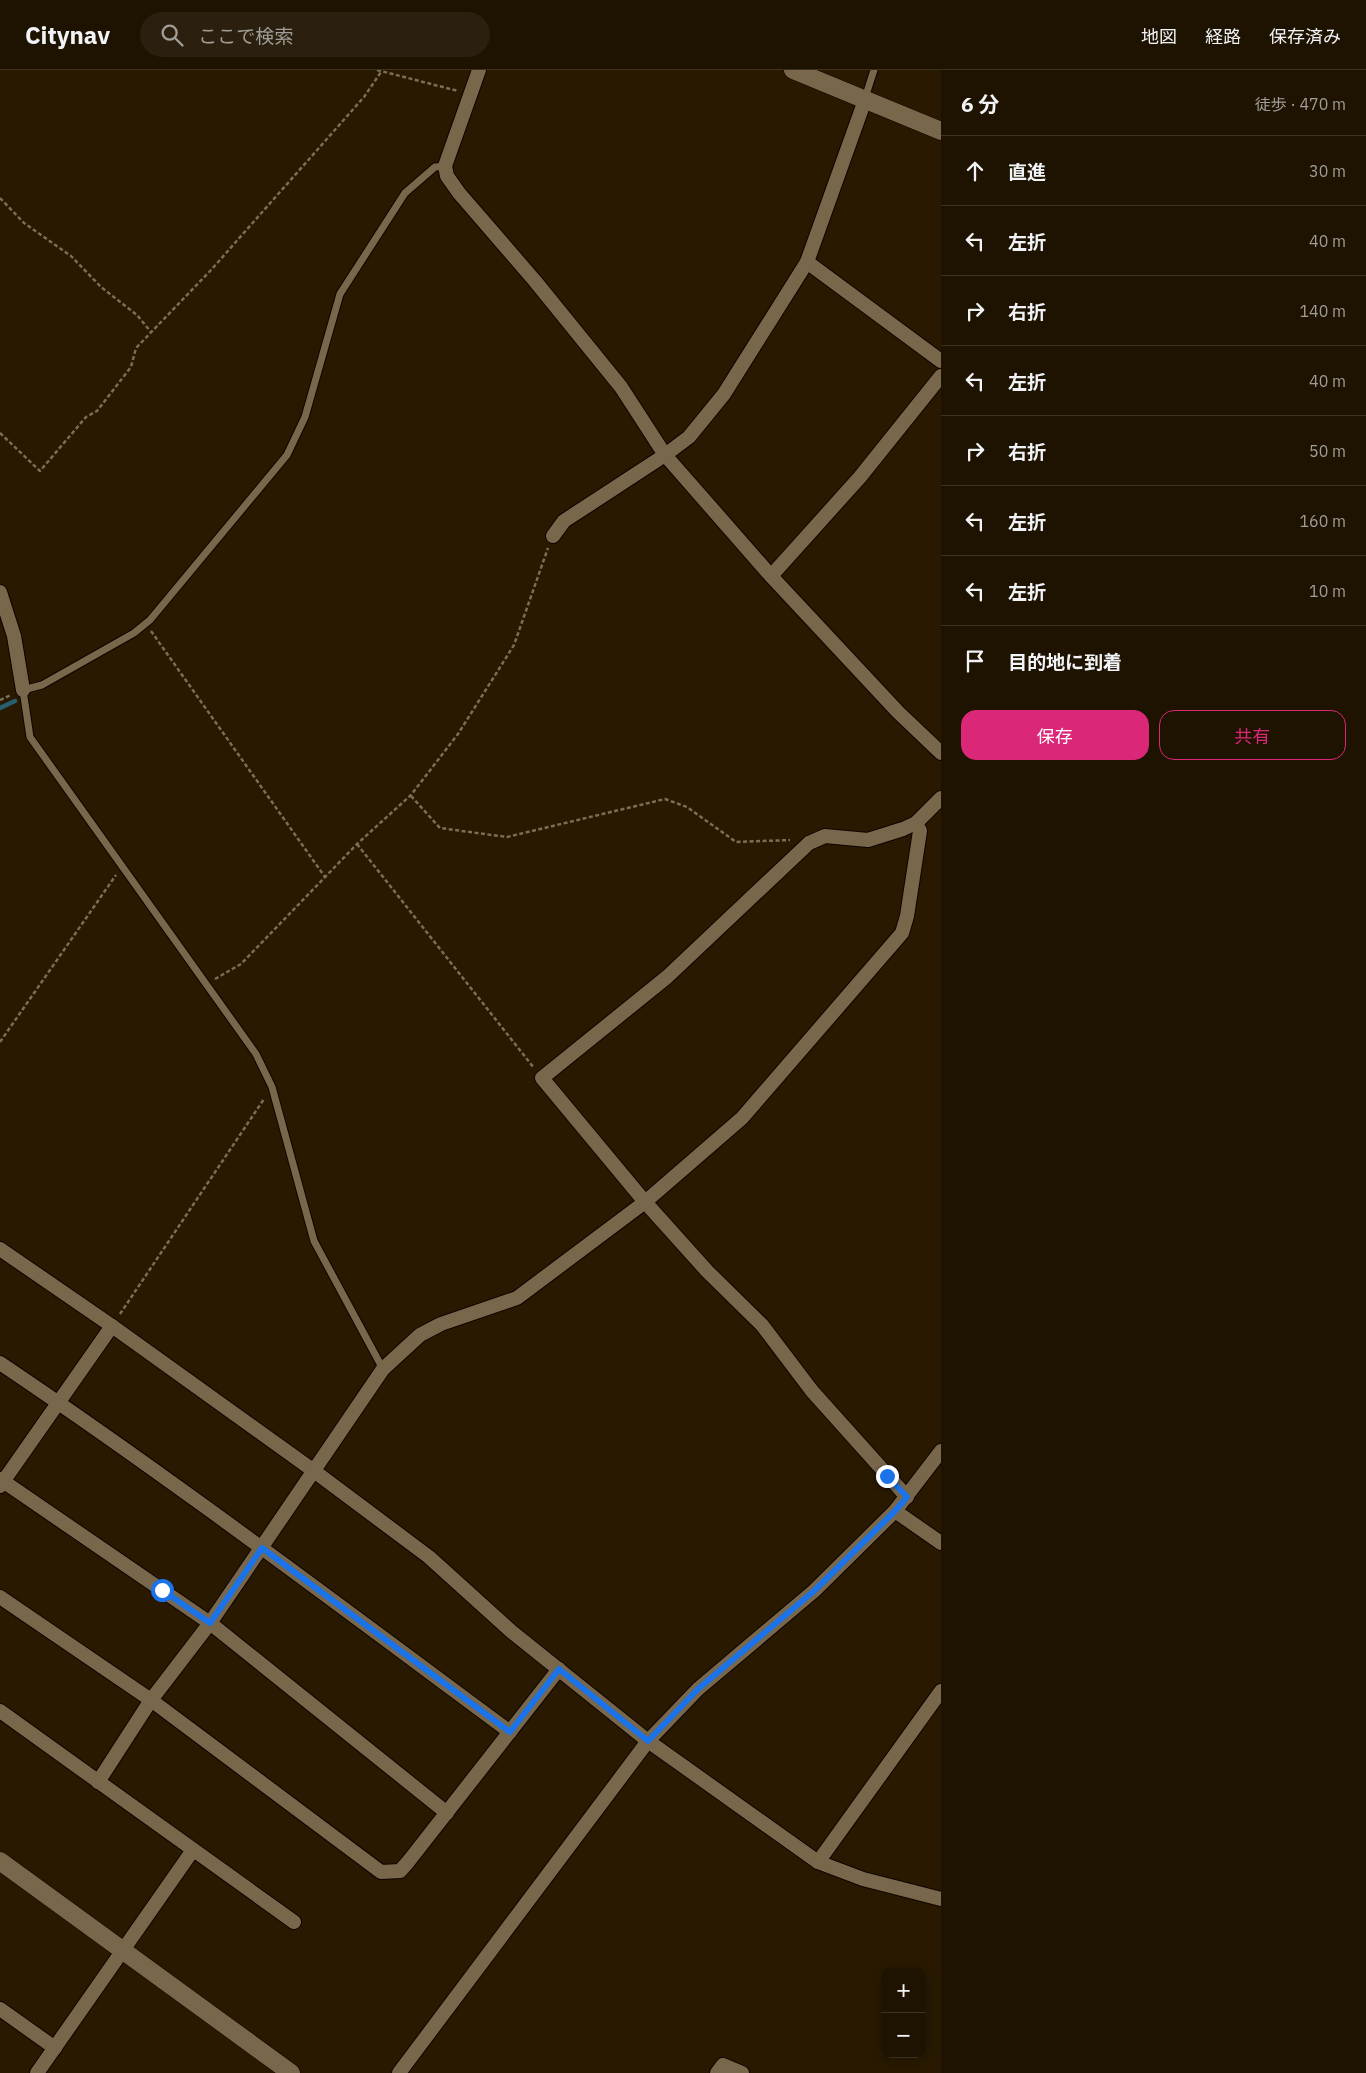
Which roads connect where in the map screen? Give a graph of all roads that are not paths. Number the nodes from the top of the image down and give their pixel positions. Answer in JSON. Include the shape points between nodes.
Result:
{"nodes":[{"id":1,"x":479,"y":70,"type":"edge"},
{"id":2,"x":793,"y":70,"type":"edge"},
{"id":3,"x":874,"y":70,"type":"edge"},
{"id":4,"x":865,"y":100,"type":"junction"},
{"id":5,"x":941,"y":131,"type":"edge"},
{"id":6,"x":445,"y":166,"type":"junction"},
{"id":7,"x":807,"y":262,"type":"junction"},
{"id":8,"x":941,"y":361,"type":"edge"},
{"id":9,"x":941,"y":376,"type":"edge"},
{"id":10,"x":665,"y":455,"type":"junction"},
{"id":11,"x":553,"y":536,"type":"road end"},
{"id":12,"x":770,"y":576,"type":"junction"},
{"id":13,"x":0,"y":592,"type":"edge"},
{"id":14,"x":24,"y":690,"type":"junction"},
{"id":15,"x":941,"y":753,"type":"edge"},
{"id":16,"x":941,"y":798,"type":"edge"},
{"id":17,"x":916,"y":823,"type":"junction"},
{"id":18,"x":644,"y":1202,"type":"junction"},
{"id":19,"x":0,"y":1249,"type":"edge"},
{"id":20,"x":112,"y":1326,"type":"junction"},
{"id":21,"x":0,"y":1363,"type":"edge"},
{"id":22,"x":383,"y":1369,"type":"junction"},
{"id":23,"x":58,"y":1402,"type":"junction"},
{"id":24,"x":941,"y":1451,"type":"edge"},
{"id":25,"x":314,"y":1471,"type":"junction"},
{"id":26,"x":1,"y":1482,"type":"edge"},
{"id":27,"x":907,"y":1497,"type":"junction"},
{"id":28,"x":895,"y":1511,"type":"junction"},
{"id":29,"x":941,"y":1543,"type":"edge"},
{"id":30,"x":262,"y":1548,"type":"junction"},
{"id":31,"x":0,"y":1597,"type":"edge"},
{"id":32,"x":210,"y":1623,"type":"junction"},
{"id":33,"x":559,"y":1669,"type":"junction"},
{"id":34,"x":941,"y":1692,"type":"edge"},
{"id":35,"x":151,"y":1700,"type":"junction"},
{"id":36,"x":0,"y":1711,"type":"edge"},
{"id":37,"x":510,"y":1732,"type":"junction"},
{"id":38,"x":648,"y":1741,"type":"junction"},
{"id":39,"x":98,"y":1782,"type":"junction"},
{"id":40,"x":446,"y":1813,"type":"junction"},
{"id":41,"x":193,"y":1850,"type":"junction"},
{"id":42,"x":0,"y":1861,"type":"edge"},
{"id":43,"x":818,"y":1862,"type":"junction"},
{"id":44,"x":941,"y":1899,"type":"edge"},
{"id":45,"x":294,"y":1922,"type":"dead end"},
{"id":46,"x":122,"y":1952,"type":"junction"},
{"id":47,"x":0,"y":2009,"type":"edge"},
{"id":48,"x":54,"y":2048,"type":"junction"},
{"id":49,"x":36,"y":2073,"type":"edge"},
{"id":50,"x":291,"y":2073,"type":"edge"},
{"id":51,"x":399,"y":2073,"type":"edge"},
{"id":52,"x":717,"y":2073,"type":"edge"},
{"id":53,"x":742,"y":2073,"type":"edge"}],
"edges":[{"from":1,"to":6,"type":"street"},
{"from":2,"to":4,"type":"street"},
{"from":3,"to":4,"type":"lane"},
{"from":4,"to":5,"type":"street"},
{"from":4,"to":7,"type":"street"},
{"from":6,"to":10,"type":"street","via":[[447,176],[459,193],[621,387]]},
{"from":6,"to":14,"type":"lane","via":[[435,167],[405,193],[340,294],[305,417],[287,455],[166,604],[146,624],[42,685]]},
{"from":7,"to":8,"type":"street"},
{"from":7,"to":10,"type":"street","via":[[724,394],[688,437]]},
{"from":9,"to":12,"type":"street","via":[[860,477]]},
{"from":10,"to":11,"type":"street","via":[[564,521]]},
{"from":10,"to":12,"type":"street"},
{"from":12,"to":15,"type":"street"},
{"from":13,"to":14,"type":"street","via":[[14,636]]},
{"from":14,"to":22,"type":"lane","via":[[30,737],[256,1054],[272,1087],[314,1241]]},
{"from":16,"to":17,"type":"street"},
{"from":17,"to":18,"type":"street","via":[[920,831],[902,933],[742,1118]]},
{"from":17,"to":18,"type":"street","via":[[868,840],[825,836],[809,843],[667,977],[542,1078]]},
{"from":18,"to":22,"type":"street","via":[[517,1298],[441,1324],[420,1335]]},
{"from":18,"to":27,"type":"street","via":[[762,1325],[812,1391]]},
{"from":19,"to":20,"type":"street"},
{"from":20,"to":23,"type":"street"},
{"from":20,"to":25,"type":"street"},
{"from":21,"to":23,"type":"street"},
{"from":22,"to":25,"type":"street"},
{"from":23,"to":26,"type":"street"},
{"from":23,"to":30,"type":"street"},
{"from":24,"to":27,"type":"street"},
{"from":25,"to":30,"type":"street"},
{"from":25,"to":33,"type":"street","via":[[428,1558]]},
{"from":26,"to":32,"type":"street"},
{"from":27,"to":28,"type":"street"},
{"from":28,"to":29,"type":"street"},
{"from":28,"to":38,"type":"street","via":[[814,1591],[698,1689]]},
{"from":30,"to":32,"type":"street"},
{"from":30,"to":37,"type":"street"},
{"from":31,"to":35,"type":"street"},
{"from":32,"to":35,"type":"street"},
{"from":32,"to":40,"type":"street"},
{"from":33,"to":37,"type":"street"},
{"from":33,"to":38,"type":"street"},
{"from":34,"to":43,"type":"street"},
{"from":35,"to":39,"type":"street"},
{"from":35,"to":40,"type":"street","via":[[381,1872],[400,1871]]},
{"from":36,"to":39,"type":"street"},
{"from":37,"to":40,"type":"street"},
{"from":38,"to":43,"type":"street"},
{"from":38,"to":51,"type":"street"},
{"from":39,"to":41,"type":"street"},
{"from":41,"to":45,"type":"street"},
{"from":41,"to":46,"type":"street"},
{"from":42,"to":46,"type":"street"},
{"from":43,"to":44,"type":"street","via":[[863,1879]]},
{"from":46,"to":48,"type":"street"},
{"from":46,"to":50,"type":"street"},
{"from":47,"to":48,"type":"street"},
{"from":48,"to":49,"type":"street"},
{"from":52,"to":53,"type":"street","via":[[723,2065]]}]}
